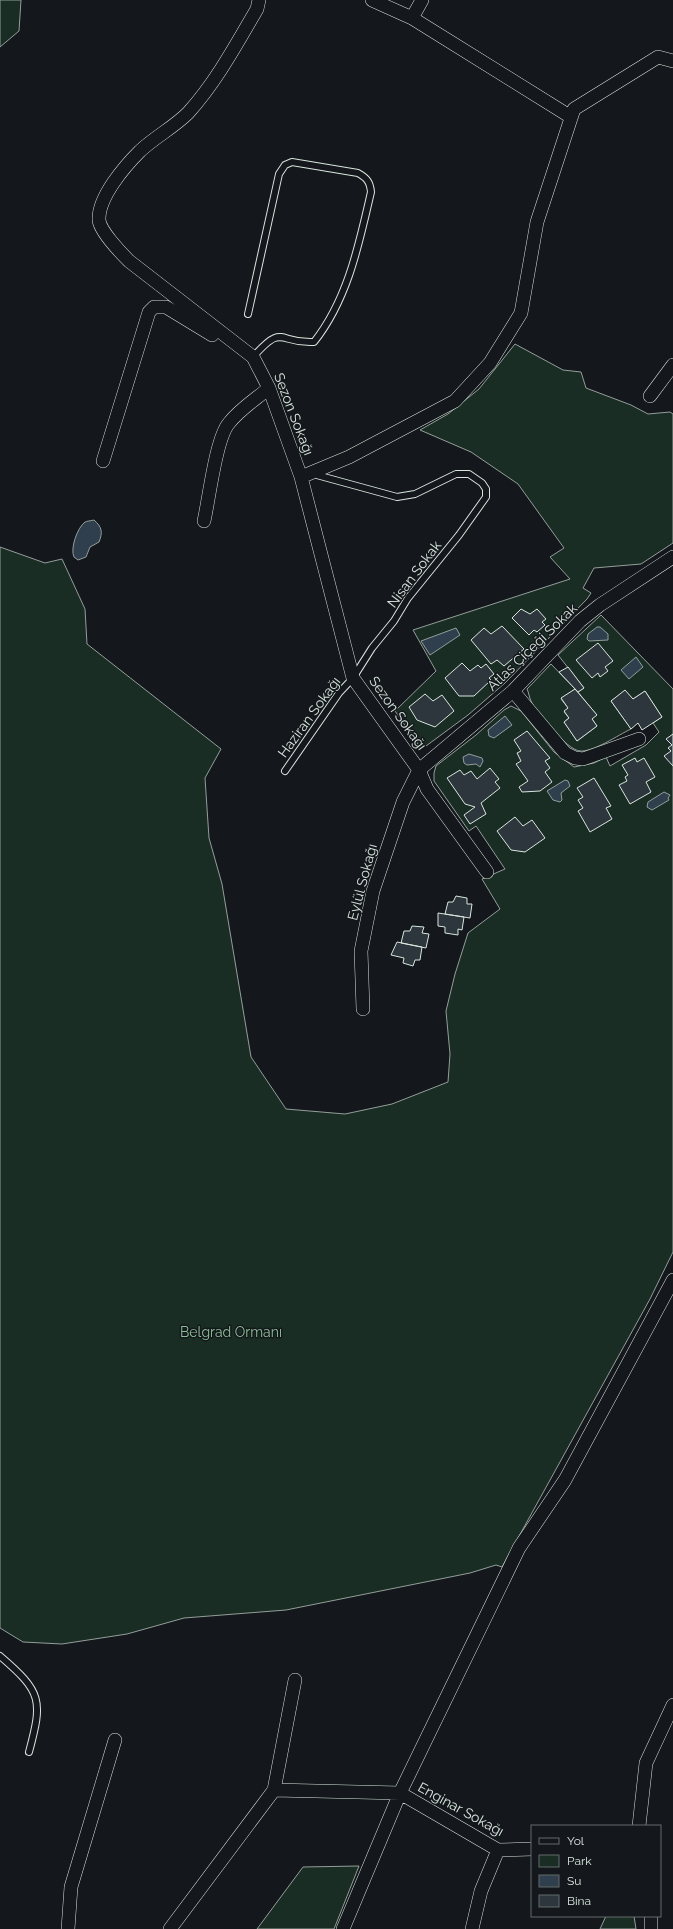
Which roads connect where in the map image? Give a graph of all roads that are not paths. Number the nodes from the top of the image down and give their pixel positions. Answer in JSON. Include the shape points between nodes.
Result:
{"nodes":[{"id":1,"x":259,"y":0,"type":"edge"},
{"id":2,"x":372,"y":0,"type":"edge"},
{"id":3,"x":422,"y":0,"type":"edge"},
{"id":4,"x":412,"y":18,"type":"junction"},
{"id":5,"x":673,"y":61,"type":"edge"},
{"id":6,"x":571,"y":116,"type":"junction"},
{"id":7,"x":248,"y":314,"type":"dead end"},
{"id":8,"x":253,"y":358,"type":"junction"},
{"id":9,"x":673,"y":365,"type":"edge"},
{"id":10,"x":267,"y":390,"type":"junction"},
{"id":11,"x":650,"y":396,"type":"dead end"},
{"id":12,"x":103,"y":461,"type":"dead end"},
{"id":13,"x":305,"y":475,"type":"junction"},
{"id":14,"x":204,"y":521,"type":"dead end"},
{"id":15,"x":673,"y":557,"type":"edge"},
{"id":16,"x":354,"y":678,"type":"junction"},
{"id":17,"x":513,"y":690,"type":"junction"},
{"id":18,"x":639,"y":739,"type":"dead end"},
{"id":19,"x":419,"y":770,"type":"junction"},
{"id":20,"x":285,"y":771,"type":"dead end"},
{"id":21,"x":487,"y":872,"type":"dead end"},
{"id":22,"x":363,"y":1009,"type":"dead end"},
{"id":23,"x":673,"y":1280,"type":"edge"},
{"id":24,"x":0,"y":1656,"type":"edge"},
{"id":25,"x":296,"y":1680,"type":"dead end"},
{"id":26,"x":673,"y":1705,"type":"edge"},
{"id":27,"x":115,"y":1740,"type":"dead end"},
{"id":28,"x":29,"y":1752,"type":"dead end"},
{"id":29,"x":274,"y":1790,"type":"junction"},
{"id":30,"x":400,"y":1793,"type":"junction"},
{"id":31,"x":639,"y":1825,"type":"edge"},
{"id":32,"x":531,"y":1849,"type":"edge"},
{"id":33,"x":498,"y":1850,"type":"junction"},
{"id":34,"x":651,"y":1917,"type":"edge"},
{"id":35,"x":68,"y":1929,"type":"edge"},
{"id":36,"x":170,"y":1929,"type":"edge"},
{"id":37,"x":344,"y":1929,"type":"edge"},
{"id":38,"x":472,"y":1929,"type":"edge"},
{"id":39,"x":651,"y":1929,"type":"edge"}],
"edges":[{"from":1,"to":8,"type":"street","name":"Sezon Sokağı","via":[[223,67],[187,113],[140,151],[111,185],[100,209],[99,221],[118,250],[129,261]]},
{"from":2,"to":4,"type":"street"},
{"from":3,"to":4,"type":"street"},
{"from":4,"to":6,"type":"street"},
{"from":5,"to":6,"type":"street","via":[[658,57],[574,110]]},
{"from":6,"to":13,"type":"street","via":[[537,222],[521,313],[490,363],[455,401],[349,457]]},
{"from":7,"to":8,"type":"lane","via":[[279,174],[285,166],[292,162],[358,173],[367,178],[371,184],[371,192],[359,244],[340,302],[324,330],[314,342],[304,343],[281,336],[271,338]]},
{"from":8,"to":10,"type":"street","name":"Sezon Sokağı"},
{"from":9,"to":11,"type":"street"},
{"from":10,"to":12,"type":"street","via":[[236,350],[166,307],[154,307],[149,312]]},
{"from":10,"to":13,"type":"street","name":"Sezon Sokağı"},
{"from":10,"to":14,"type":"street","via":[[232,419],[220,437]]},
{"from":13,"to":16,"type":"street","name":"Sezon Sokağı"},
{"from":13,"to":16,"type":"lane","name":"Nisan Sokak","via":[[397,497],[415,494],[456,474],[469,474],[486,489],[486,497],[408,598]]},
{"from":15,"to":17,"type":"street","name":"Atlas Çiçeği Sokak","via":[[580,621]]},
{"from":16,"to":19,"type":"street","name":"Sezon Sokağı"},
{"from":16,"to":20,"type":"lane","name":"Haziran Sokağı","via":[[339,693]]},
{"from":17,"to":18,"type":"street","via":[[565,753],[575,758],[583,759]]},
{"from":17,"to":19,"type":"street","name":"Atlas Çiçeği Sokak"},
{"from":19,"to":21,"type":"street","name":"Sezon Sokağı","via":[[427,789]]},
{"from":19,"to":22,"type":"street","name":"Eylül Sokağı","via":[[403,802],[374,891],[361,951]]},
{"from":23,"to":30,"type":"street","via":[[565,1480],[519,1548]]},
{"from":24,"to":28,"type":"lane","via":[[26,1680],[37,1698],[38,1720]]},
{"from":25,"to":29,"type":"street"},
{"from":26,"to":31,"type":"street","via":[[646,1763]]},
{"from":27,"to":35,"type":"street","via":[[71,1887]]},
{"from":29,"to":30,"type":"street"},
{"from":29,"to":36,"type":"street"},
{"from":30,"to":33,"type":"street","name":"Enginar Sokağı"},
{"from":30,"to":37,"type":"street"},
{"from":32,"to":33,"type":"street","name":"Enginar Sokağı"},
{"from":33,"to":38,"type":"street","via":[[481,1891]]},
{"from":34,"to":39,"type":"street"}]}
